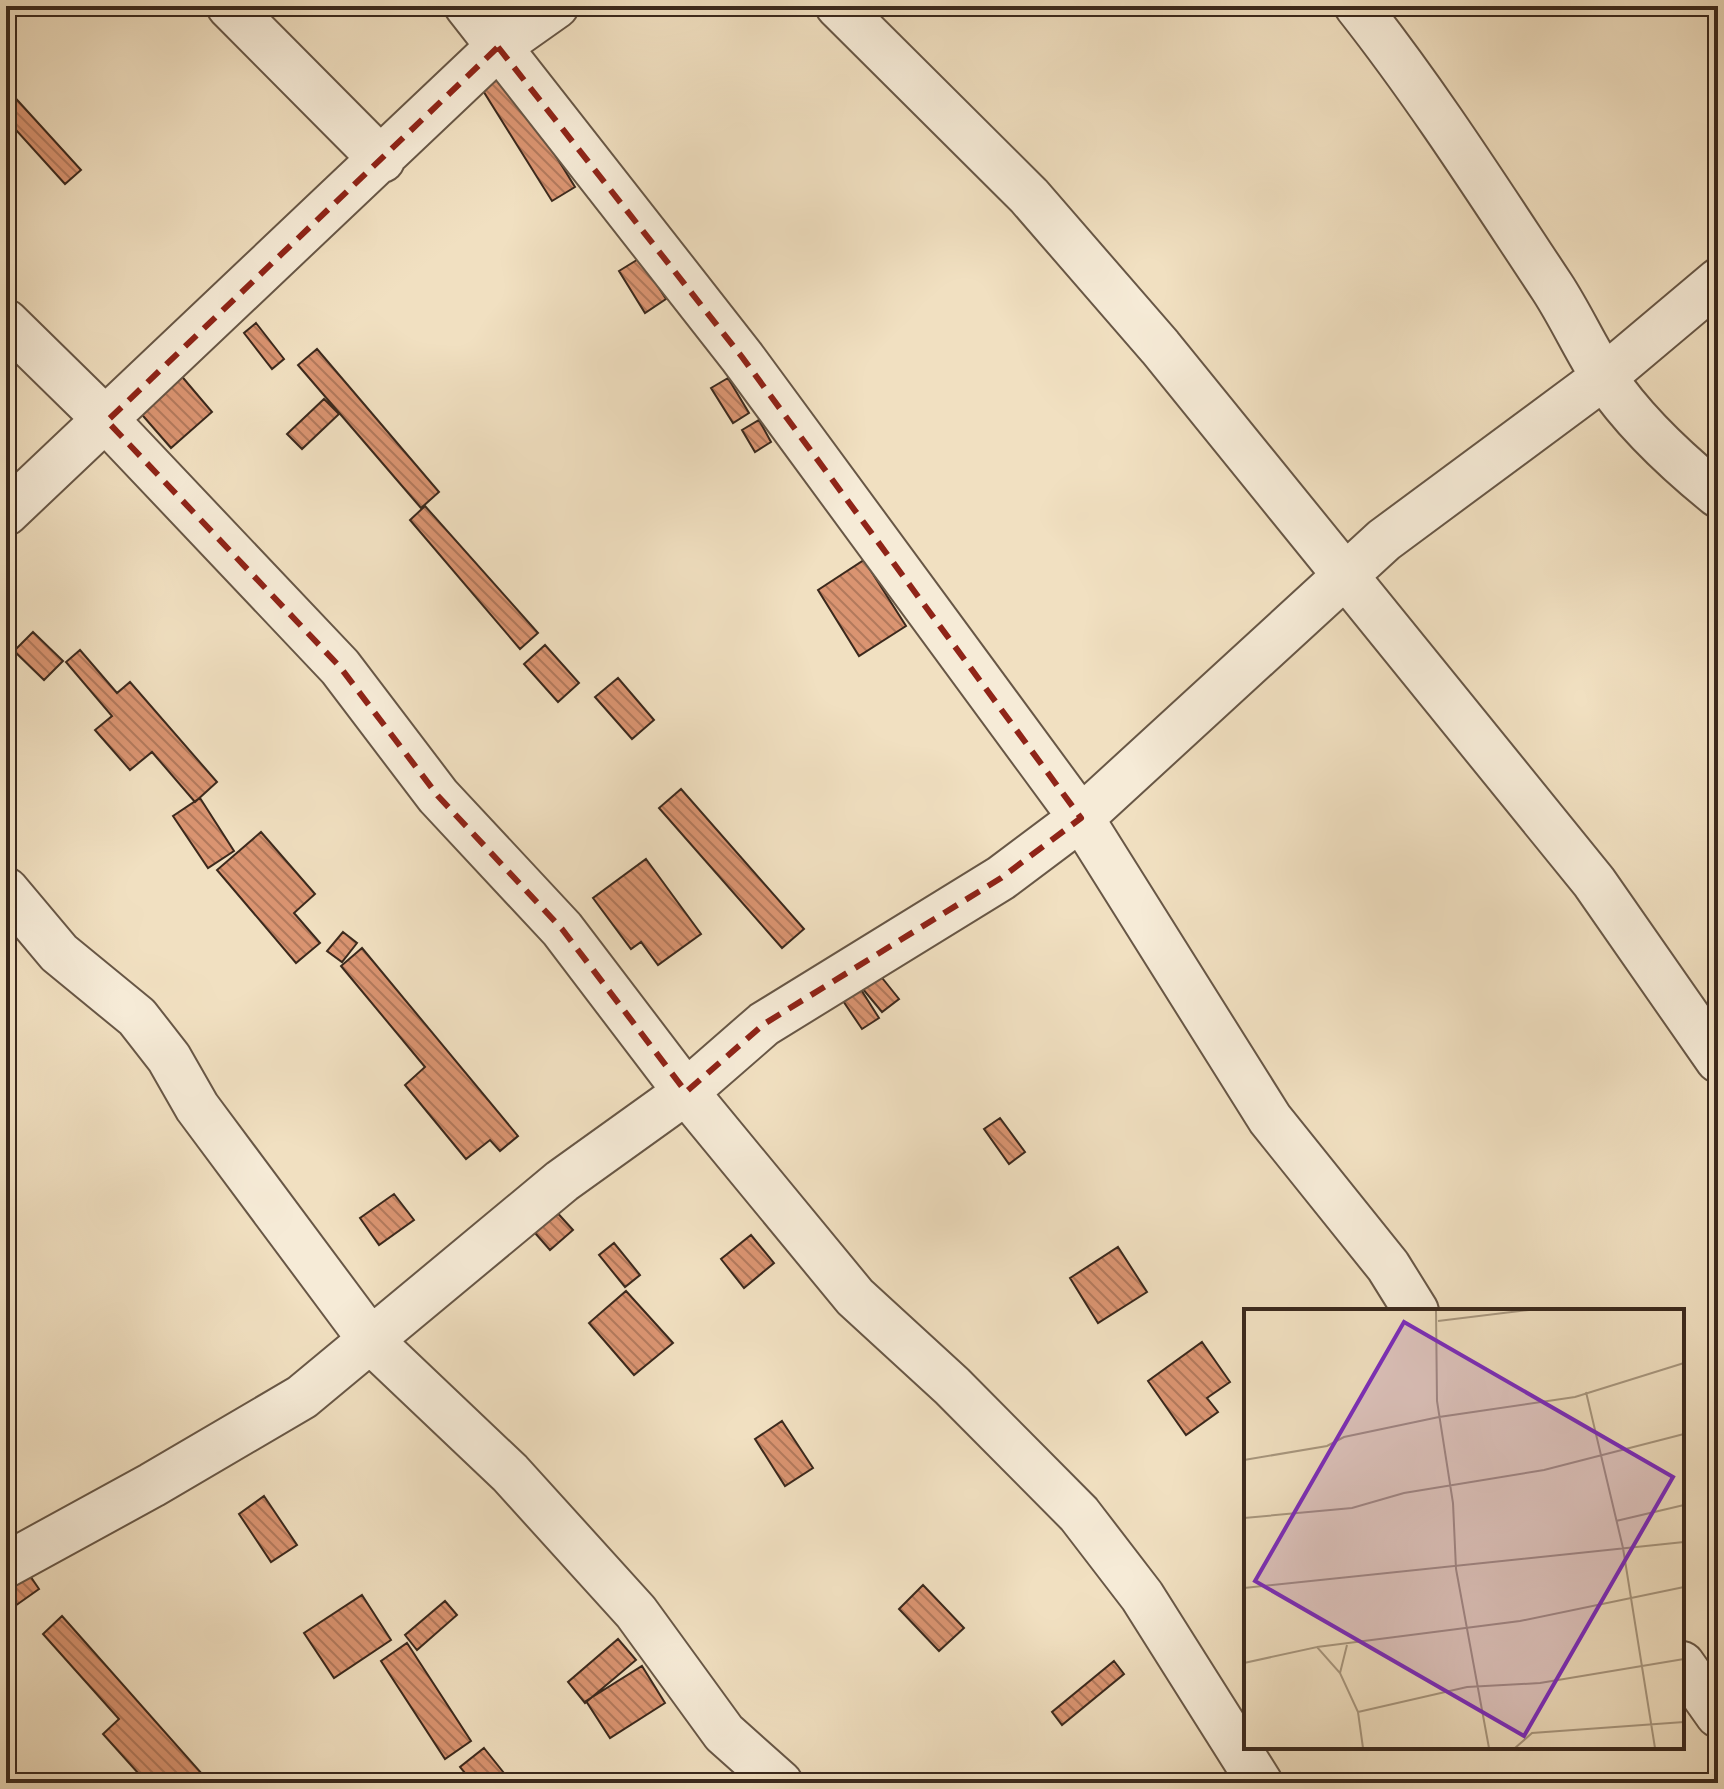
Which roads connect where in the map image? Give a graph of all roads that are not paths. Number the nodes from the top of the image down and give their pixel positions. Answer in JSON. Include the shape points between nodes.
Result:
{"nodes":[{"id":1,"x":229,"y":6,"type":"edge"},
{"id":2,"x":467,"y":6,"type":"edge"},
{"id":3,"x":556,"y":6,"type":"edge"},
{"id":4,"x":838,"y":6,"type":"edge"},
{"id":5,"x":1357,"y":6,"type":"edge"},
{"id":6,"x":498,"y":47,"type":"junction"},
{"id":7,"x":382,"y":160,"type":"junction"},
{"id":8,"x":1718,"y":281,"type":"edge"},
{"id":9,"x":6,"y":322,"type":"edge"},
{"id":10,"x":1604,"y":377,"type":"junction"},
{"id":11,"x":107,"y":421,"type":"junction"},
{"id":12,"x":1718,"y":495,"type":"edge"},
{"id":13,"x":6,"y":513,"type":"edge"},
{"id":14,"x":1343,"y":576,"type":"junction"},
{"id":15,"x":1081,"y":818,"type":"junction"},
{"id":16,"x":6,"y":890,"type":"edge"},
{"id":17,"x":1718,"y":1060,"type":"edge"},
{"id":18,"x":686,"y":1092,"type":"junction"},
{"id":19,"x":1415,"y":1309,"type":"edge"},
{"id":20,"x":372,"y":1342,"type":"junction"},
{"id":21,"x":6,"y":1565,"type":"edge"},
{"id":22,"x":1684,"y":1667,"type":"edge"},
{"id":23,"x":1718,"y":1715,"type":"edge"},
{"id":24,"x":780,"y":1783,"type":"edge"},
{"id":25,"x":1260,"y":1783,"type":"edge"}],
"edges":[{"from":1,"to":7,"type":"street"},
{"from":2,"to":6,"type":"street"},
{"from":3,"to":6,"type":"street"},
{"from":4,"to":14,"type":"street","via":[[1029,196],[1160,347]]},
{"from":5,"to":10,"type":"street","via":[[1411,75],[1563,302]]},
{"from":6,"to":7,"type":"street"},
{"from":6,"to":15,"type":"street","via":[[742,357]]},
{"from":7,"to":11,"type":"street"},
{"from":8,"to":10,"type":"street"},
{"from":9,"to":11,"type":"street"},
{"from":10,"to":12,"type":"street","via":[[1651,433]]},
{"from":10,"to":14,"type":"street"},
{"from":11,"to":13,"type":"street"},
{"from":11,"to":18,"type":"street","via":[[340,667],[438,796],[562,929]]},
{"from":14,"to":15,"type":"street"},
{"from":14,"to":17,"type":"street","via":[[1594,882]]},
{"from":15,"to":18,"type":"street","via":[[1001,878],[764,1024]]},
{"from":15,"to":19,"type":"street","via":[[1270,1119],[1388,1266]]},
{"from":16,"to":20,"type":"street","via":[[59,953],[137,1017],[197,1107]]},
{"from":18,"to":20,"type":"street","via":[[562,1181]]},
{"from":18,"to":25,"type":"street","via":[[855,1297],[1079,1514],[1142,1596]]},
{"from":20,"to":21,"type":"street","via":[[302,1397]]},
{"from":20,"to":24,"type":"street","via":[[521,1484],[636,1612],[724,1733]]},
{"from":22,"to":23,"type":"street"}]}
